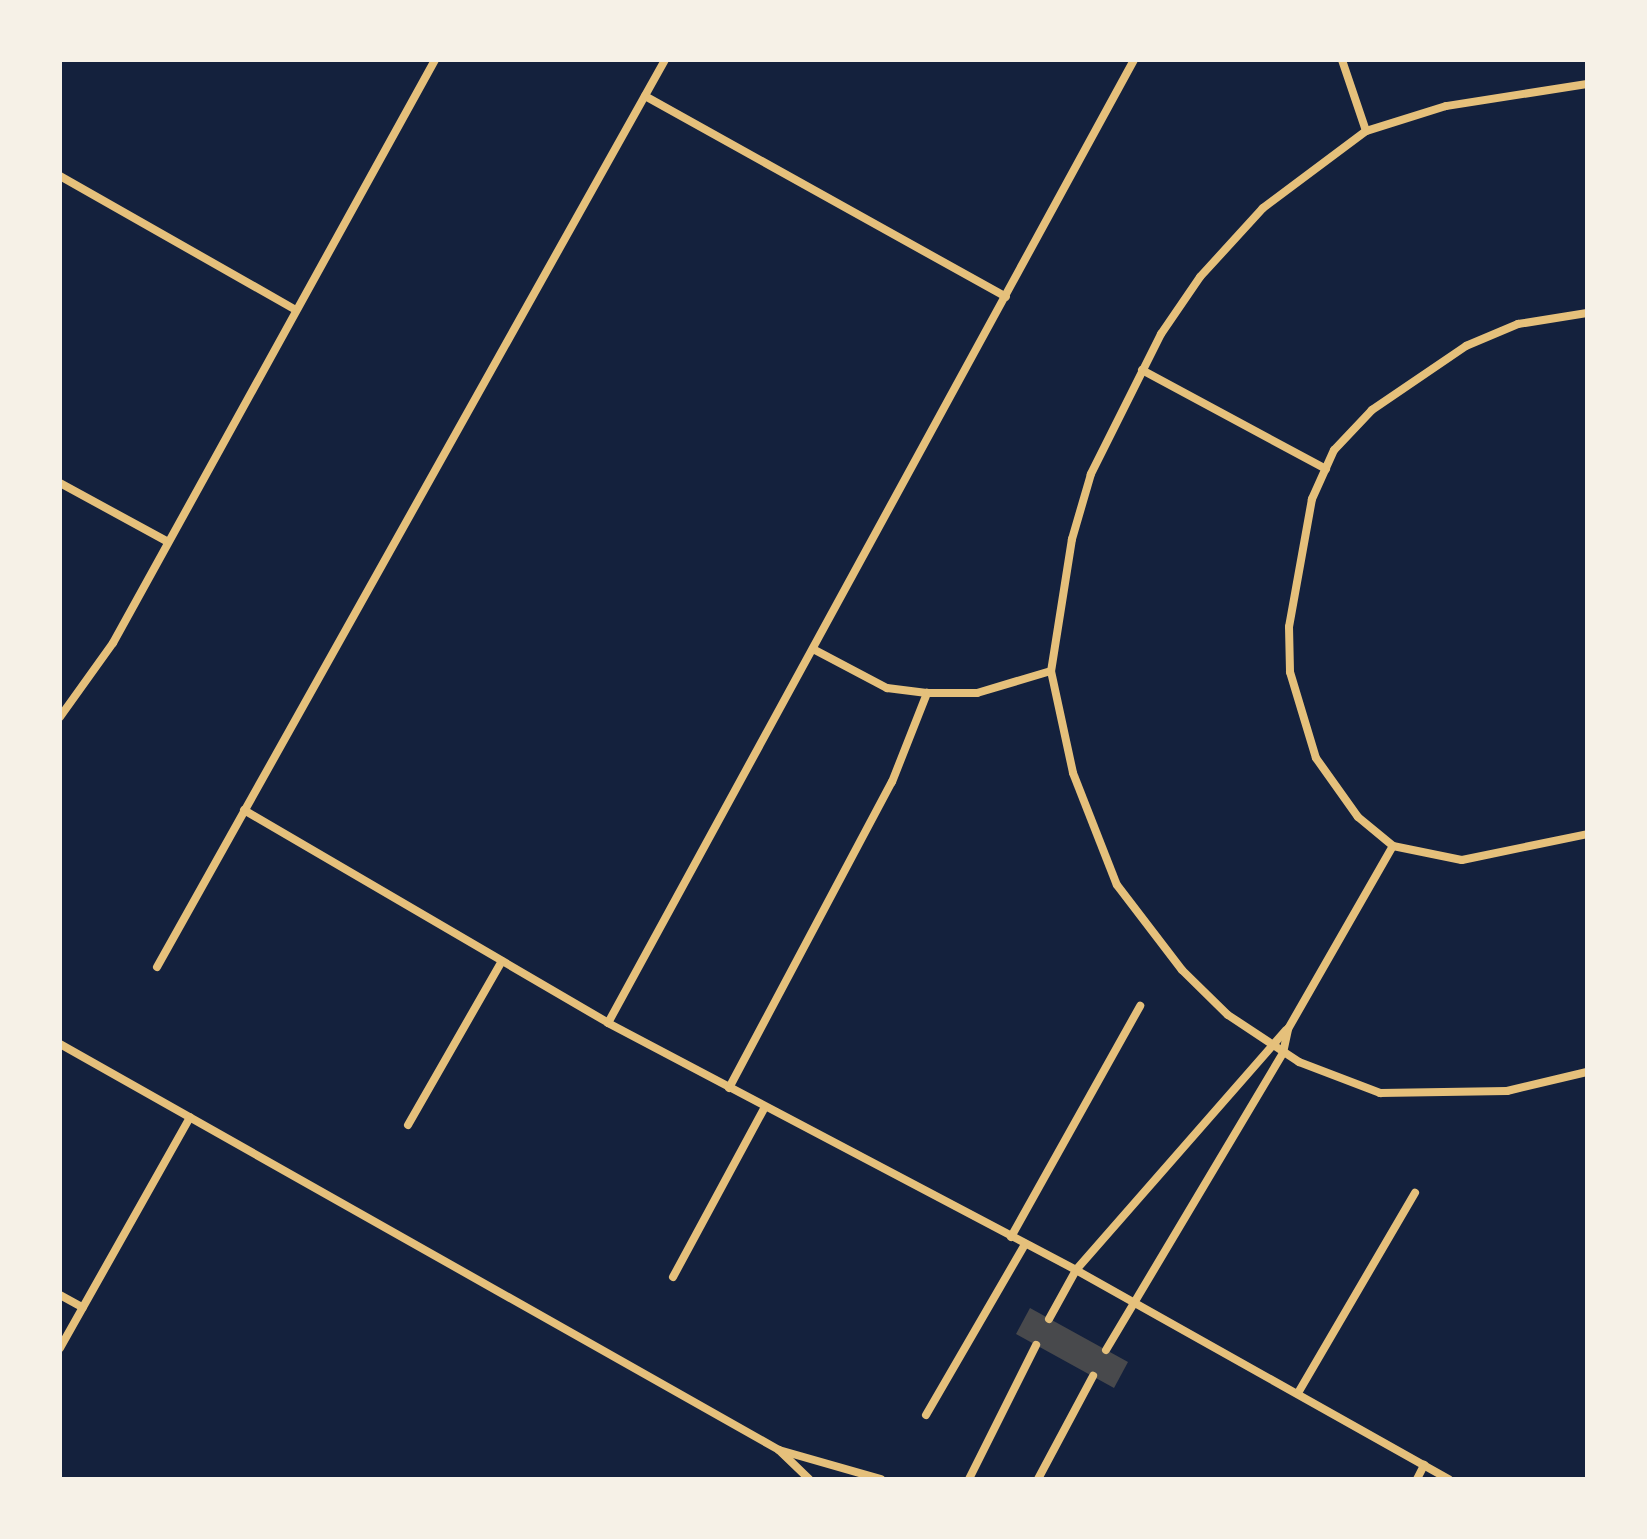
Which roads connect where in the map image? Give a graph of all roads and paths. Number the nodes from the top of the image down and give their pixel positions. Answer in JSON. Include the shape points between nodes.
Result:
{"nodes":[{"id":1,"x":435,"y":60,"type":"edge"},
{"id":2,"x":665,"y":60,"type":"edge"},
{"id":3,"x":1134,"y":60,"type":"edge"},
{"id":4,"x":1342,"y":60,"type":"edge"},
{"id":5,"x":1587,"y":84,"type":"edge"},
{"id":6,"x":645,"y":96,"type":"junction"},
{"id":7,"x":1366,"y":131,"type":"junction"},
{"id":8,"x":60,"y":176,"type":"edge"},
{"id":9,"x":1006,"y":297,"type":"junction"},
{"id":10,"x":296,"y":310,"type":"junction"},
{"id":11,"x":1587,"y":313,"type":"edge"},
{"id":12,"x":1142,"y":370,"type":"junction"},
{"id":13,"x":1326,"y":469,"type":"junction"},
{"id":14,"x":60,"y":483,"type":"edge"},
{"id":15,"x":168,"y":542,"type":"junction"},
{"id":16,"x":813,"y":649,"type":"junction"},
{"id":17,"x":1051,"y":671,"type":"junction"},
{"id":18,"x":927,"y":693,"type":"junction"},
{"id":19,"x":60,"y":717,"type":"edge"},
{"id":20,"x":244,"y":810,"type":"junction"},
{"id":21,"x":1587,"y":834,"type":"edge"},
{"id":22,"x":1393,"y":846,"type":"junction"},
{"id":23,"x":502,"y":961,"type":"junction"},
{"id":24,"x":157,"y":967,"type":"dead end"},
{"id":25,"x":1140,"y":1006,"type":"dead end"},
{"id":26,"x":608,"y":1023,"type":"junction"},
{"id":27,"x":1288,"y":1029,"type":"junction"},
{"id":28,"x":60,"y":1044,"type":"edge"},
{"id":29,"x":1271,"y":1045,"type":"junction"},
{"id":30,"x":1283,"y":1053,"type":"junction"},
{"id":31,"x":1587,"y":1072,"type":"edge"},
{"id":32,"x":729,"y":1088,"type":"junction"},
{"id":33,"x":765,"y":1107,"type":"junction"},
{"id":34,"x":190,"y":1117,"type":"junction"},
{"id":35,"x":408,"y":1125,"type":"dead end"},
{"id":36,"x":1415,"y":1193,"type":"dead end"},
{"id":37,"x":1011,"y":1237,"type":"junction"},
{"id":38,"x":1025,"y":1244,"type":"junction"},
{"id":39,"x":1076,"y":1270,"type":"junction"},
{"id":40,"x":673,"y":1277,"type":"dead end"},
{"id":41,"x":60,"y":1295,"type":"edge"},
{"id":42,"x":1134,"y":1303,"type":"junction"},
{"id":43,"x":83,"y":1308,"type":"junction"},
{"id":44,"x":1049,"y":1319,"type":"dead end"},
{"id":45,"x":1036,"y":1345,"type":"dead end"},
{"id":46,"x":60,"y":1348,"type":"edge"},
{"id":47,"x":1106,"y":1350,"type":"dead end"},
{"id":48,"x":1093,"y":1376,"type":"dead end"},
{"id":49,"x":1298,"y":1393,"type":"junction"},
{"id":50,"x":926,"y":1415,"type":"dead end"},
{"id":51,"x":779,"y":1450,"type":"junction"},
{"id":52,"x":1424,"y":1465,"type":"junction"},
{"id":53,"x":809,"y":1479,"type":"edge"},
{"id":54,"x":881,"y":1479,"type":"edge"},
{"id":55,"x":969,"y":1479,"type":"edge"},
{"id":56,"x":1038,"y":1479,"type":"edge"},
{"id":57,"x":1417,"y":1479,"type":"edge"},
{"id":58,"x":1449,"y":1479,"type":"edge"}],
"edges":[{"from":1,"to":10,"type":"street"},
{"from":2,"to":6,"type":"street"},
{"from":3,"to":9,"type":"street"},
{"from":4,"to":7,"type":"street"},
{"from":5,"to":7,"type":"street","via":[[1446,106]]},
{"from":6,"to":9,"type":"street"},
{"from":6,"to":20,"type":"street"},
{"from":7,"to":12,"type":"street","via":[[1263,208],[1200,277]]},
{"from":8,"to":10,"type":"street"},
{"from":9,"to":16,"type":"street"},
{"from":10,"to":15,"type":"street"},
{"from":11,"to":13,"type":"street","via":[[1518,324],[1466,346],[1372,410]]},
{"from":12,"to":13,"type":"street"},
{"from":12,"to":17,"type":"street","via":[[1091,474],[1076,526]]},
{"from":13,"to":22,"type":"street","via":[[1293,582],[1290,672],[1316,758],[1358,817]]},
{"from":14,"to":15,"type":"street"},
{"from":15,"to":19,"type":"street","via":[[94,675]]},
{"from":16,"to":18,"type":"street","via":[[887,688]]},
{"from":16,"to":26,"type":"street"},
{"from":17,"to":18,"type":"street","via":[[977,693]]},
{"from":17,"to":29,"type":"street","via":[[1073,773],[1117,885],[1182,970]]},
{"from":18,"to":32,"type":"street","via":[[892,782]]},
{"from":20,"to":23,"type":"street"},
{"from":20,"to":24,"type":"street"},
{"from":21,"to":22,"type":"street","via":[[1462,860]]},
{"from":22,"to":27,"type":"street"},
{"from":23,"to":26,"type":"street"},
{"from":23,"to":35,"type":"street"},
{"from":25,"to":37,"type":"street"},
{"from":26,"to":32,"type":"street"},
{"from":27,"to":29,"type":"street"},
{"from":27,"to":30,"type":"street"},
{"from":28,"to":34,"type":"street"},
{"from":29,"to":30,"type":"street"},
{"from":29,"to":39,"type":"street","via":[[1201,1135]]},
{"from":30,"to":31,"type":"street","via":[[1341,1083],[1380,1093],[1507,1091]]},
{"from":30,"to":42,"type":"street"},
{"from":32,"to":33,"type":"street"},
{"from":33,"to":37,"type":"street"},
{"from":33,"to":40,"type":"street"},
{"from":34,"to":43,"type":"street"},
{"from":34,"to":51,"type":"street"},
{"from":36,"to":49,"type":"street"},
{"from":37,"to":38,"type":"street"},
{"from":38,"to":39,"type":"street"},
{"from":38,"to":50,"type":"street"},
{"from":39,"to":42,"type":"street"},
{"from":39,"to":44,"type":"street"},
{"from":41,"to":43,"type":"street"},
{"from":42,"to":47,"type":"street"},
{"from":42,"to":49,"type":"street"},
{"from":43,"to":46,"type":"street"},
{"from":45,"to":55,"type":"street"},
{"from":48,"to":56,"type":"street"},
{"from":49,"to":52,"type":"street"},
{"from":51,"to":53,"type":"street"},
{"from":51,"to":54,"type":"street"},
{"from":52,"to":57,"type":"street"},
{"from":52,"to":58,"type":"street"}]}
